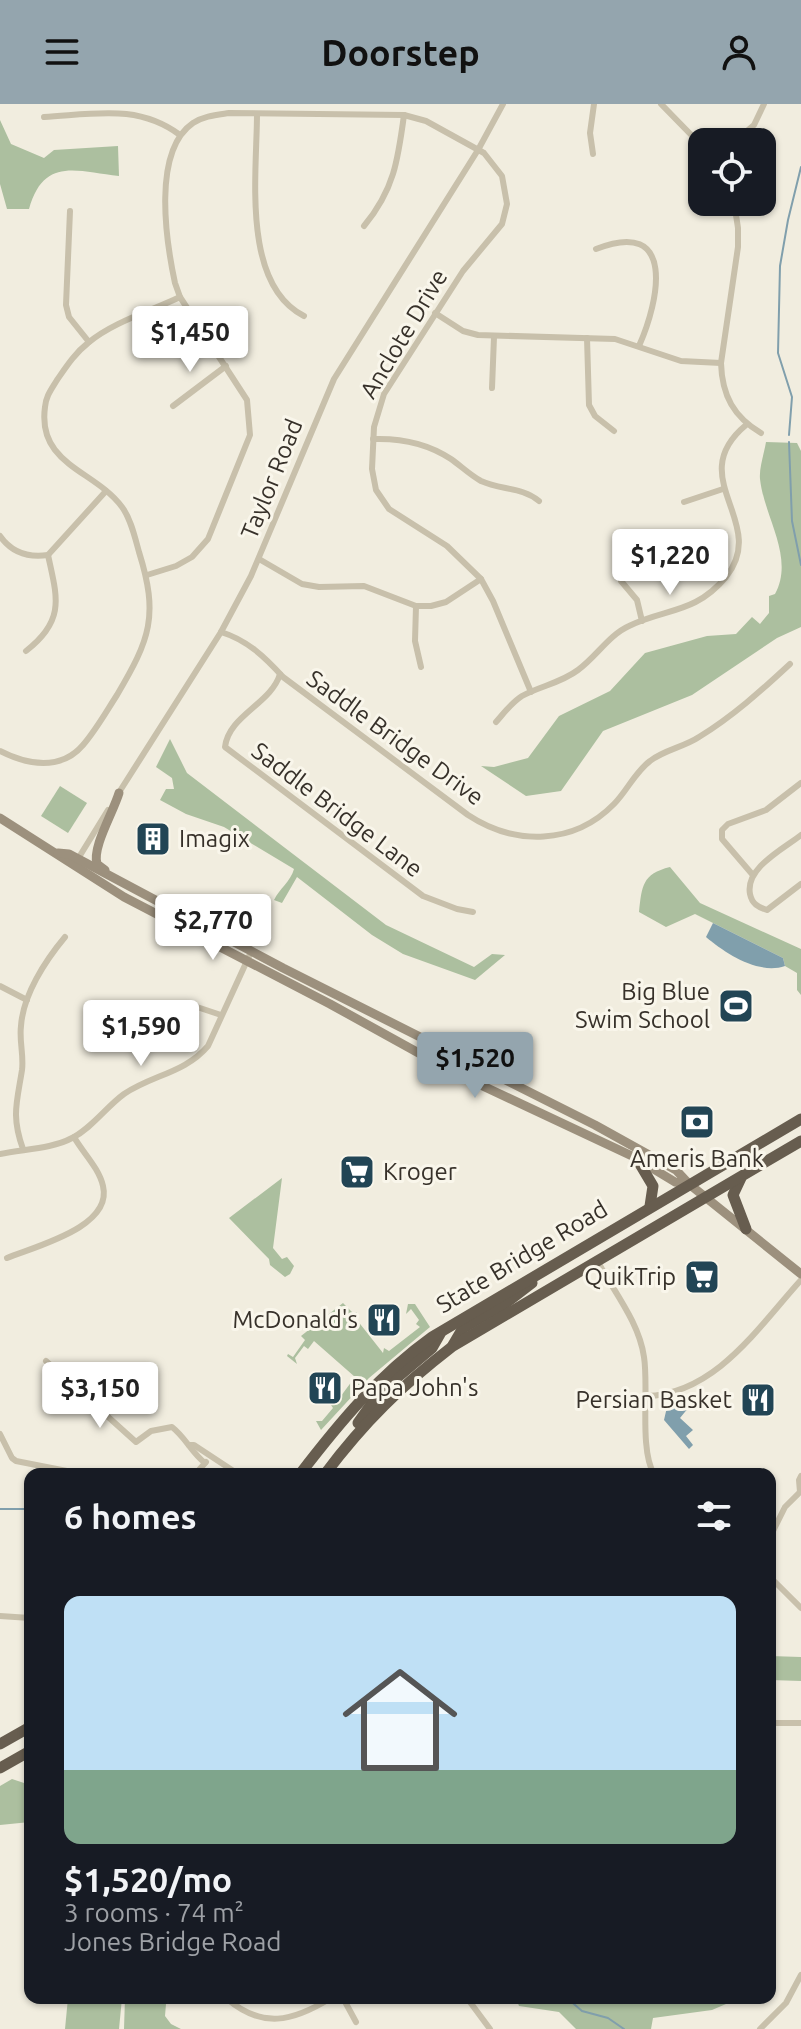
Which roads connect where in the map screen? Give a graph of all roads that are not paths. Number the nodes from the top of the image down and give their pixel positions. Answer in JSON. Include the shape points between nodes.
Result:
{"nodes":[{"id":1,"x":503,"y":104,"type":"edge"},
{"id":2,"x":594,"y":104,"type":"edge"},
{"id":3,"x":661,"y":104,"type":"edge"},
{"id":4,"x":764,"y":104,"type":"edge"},
{"id":5,"x":257,"y":114,"type":"junction"},
{"id":6,"x":404,"y":115,"type":"junction"},
{"id":7,"x":44,"y":117,"type":"dead end"},
{"id":8,"x":750,"y":128,"type":"edge"},
{"id":9,"x":688,"y":132,"type":"edge"},
{"id":10,"x":180,"y":135,"type":"junction"},
{"id":11,"x":478,"y":150,"type":"junction"},
{"id":12,"x":593,"y":154,"type":"dead end"},
{"id":13,"x":70,"y":211,"type":"dead end"},
{"id":14,"x":736,"y":216,"type":"edge"},
{"id":15,"x":364,"y":226,"type":"dead end"},
{"id":16,"x":596,"y":249,"type":"dead end"},
{"id":17,"x":180,"y":297,"type":"junction"},
{"id":18,"x":435,"y":313,"type":"junction"},
{"id":19,"x":304,"y":316,"type":"dead end"},
{"id":20,"x":494,"y":337,"type":"junction"},
{"id":21,"x":587,"y":338,"type":"junction"},
{"id":22,"x":89,"y":342,"type":"junction"},
{"id":23,"x":639,"y":346,"type":"junction"},
{"id":24,"x":721,"y":363,"type":"junction"},
{"id":25,"x":226,"y":366,"type":"junction"},
{"id":26,"x":492,"y":388,"type":"dead end"},
{"id":27,"x":173,"y":406,"type":"dead end"},
{"id":28,"x":746,"y":425,"type":"junction"},
{"id":29,"x":614,"y":431,"type":"dead end"},
{"id":30,"x":761,"y":433,"type":"dead end"},
{"id":31,"x":373,"y":439,"type":"junction"},
{"id":32,"x":723,"y":489,"type":"junction"},
{"id":33,"x":106,"y":491,"type":"junction"},
{"id":34,"x":539,"y":501,"type":"dead end"},
{"id":35,"x":684,"y":502,"type":"dead end"},
{"id":36,"x":0,"y":536,"type":"edge"},
{"id":37,"x":48,"y":555,"type":"junction"},
{"id":38,"x":259,"y":559,"type":"junction"},
{"id":39,"x":147,"y":575,"type":"junction"},
{"id":40,"x":481,"y":579,"type":"junction"},
{"id":41,"x":621,"y":581,"type":"dead end"},
{"id":42,"x":416,"y":606,"type":"junction"},
{"id":43,"x":642,"y":621,"type":"junction"},
{"id":44,"x":221,"y":632,"type":"junction"},
{"id":45,"x":26,"y":651,"type":"dead end"},
{"id":46,"x":790,"y":664,"type":"dead end"},
{"id":47,"x":421,"y":667,"type":"dead end"},
{"id":48,"x":280,"y":674,"type":"junction"},
{"id":49,"x":531,"y":692,"type":"junction"},
{"id":50,"x":496,"y":722,"type":"dead end"},
{"id":51,"x":0,"y":752,"type":"edge"},
{"id":52,"x":801,"y":783,"type":"edge"},
{"id":53,"x":119,"y":793,"type":"junction"},
{"id":54,"x":0,"y":818,"type":"edge"},
{"id":55,"x":801,"y":835,"type":"edge"},
{"id":56,"x":76,"y":863,"type":"junction"},
{"id":57,"x":752,"y":874,"type":"junction"},
{"id":58,"x":801,"y":884,"type":"edge"},
{"id":59,"x":158,"y":903,"type":"junction"},
{"id":60,"x":473,"y":912,"type":"dead end"},
{"id":61,"x":65,"y":937,"type":"dead end"},
{"id":62,"x":249,"y":957,"type":"junction"},
{"id":63,"x":0,"y":986,"type":"edge"},
{"id":64,"x":27,"y":1000,"type":"junction"},
{"id":65,"x":191,"y":1005,"type":"dead end"},
{"id":66,"x":221,"y":1015,"type":"junction"},
{"id":67,"x":432,"y":1060,"type":"junction"},
{"id":68,"x":517,"y":1088,"type":"junction"},
{"id":69,"x":511,"y":1099,"type":"junction"},
{"id":70,"x":573,"y":1114,"type":"junction"},
{"id":71,"x":801,"y":1119,"type":"edge"},
{"id":72,"x":74,"y":1137,"type":"junction"},
{"id":73,"x":801,"y":1141,"type":"edge"},
{"id":74,"x":23,"y":1149,"type":"junction"},
{"id":75,"x":0,"y":1154,"type":"edge"},
{"id":76,"x":637,"y":1159,"type":"junction"},
{"id":77,"x":745,"y":1174,"type":"junction"},
{"id":78,"x":689,"y":1184,"type":"junction"},
{"id":79,"x":706,"y":1197,"type":"junction"},
{"id":80,"x":650,"y":1206,"type":"junction"},
{"id":81,"x":690,"y":1207,"type":"junction"},
{"id":82,"x":746,"y":1229,"type":"junction"},
{"id":83,"x":7,"y":1258,"type":"dead end"},
{"id":84,"x":557,"y":1261,"type":"junction"},
{"id":85,"x":598,"y":1262,"type":"junction"},
{"id":86,"x":801,"y":1277,"type":"edge"},
{"id":87,"x":442,"y":1330,"type":"junction"},
{"id":88,"x":453,"y":1346,"type":"junction"},
{"id":89,"x":46,"y":1361,"type":"dead end"},
{"id":90,"x":646,"y":1396,"type":"junction"},
{"id":91,"x":0,"y":1434,"type":"edge"},
{"id":92,"x":189,"y":1445,"type":"junction"},
{"id":93,"x":342,"y":1452,"type":"junction"},
{"id":94,"x":210,"y":1456,"type":"junction"},
{"id":95,"x":205,"y":1463,"type":"junction"},
{"id":96,"x":52,"y":1468,"type":"edge"},
{"id":97,"x":201,"y":1468,"type":"edge"},
{"id":98,"x":229,"y":1468,"type":"edge"},
{"id":99,"x":305,"y":1468,"type":"edge"},
{"id":100,"x":330,"y":1468,"type":"edge"},
{"id":101,"x":651,"y":1468,"type":"edge"},
{"id":102,"x":801,"y":1476,"type":"edge"},
{"id":103,"x":801,"y":1492,"type":"edge"},
{"id":104,"x":776,"y":1525,"type":"edge"},
{"id":105,"x":776,"y":1583,"type":"edge"},
{"id":106,"x":801,"y":1608,"type":"edge"},
{"id":107,"x":0,"y":1616,"type":"edge"},
{"id":108,"x":24,"y":1618,"type":"edge"},
{"id":109,"x":776,"y":1723,"type":"edge"},
{"id":110,"x":801,"y":1723,"type":"edge"},
{"id":111,"x":24,"y":1730,"type":"edge"},
{"id":112,"x":0,"y":1744,"type":"edge"},
{"id":113,"x":24,"y":1754,"type":"edge"},
{"id":114,"x":0,"y":1768,"type":"edge"},
{"id":115,"x":801,"y":1975,"type":"edge"},
{"id":116,"x":233,"y":2004,"type":"edge"},
{"id":117,"x":321,"y":2004,"type":"edge"},
{"id":118,"x":346,"y":2004,"type":"edge"},
{"id":119,"x":471,"y":2004,"type":"edge"},
{"id":120,"x":356,"y":2022,"type":"dead end"},
{"id":121,"x":490,"y":2029,"type":"edge"},
{"id":122,"x":760,"y":2029,"type":"edge"}],
"edges":[{"from":1,"to":11,"type":"street","name":"Taylor Road"},
{"from":2,"to":12,"type":"street"},
{"from":3,"to":9,"type":"street"},
{"from":4,"to":8,"type":"street"},
{"from":5,"to":6,"type":"street"},
{"from":5,"to":10,"type":"street","via":[[205,117]]},
{"from":5,"to":19,"type":"street","via":[[260,251],[283,301]]},
{"from":6,"to":11,"type":"street"},
{"from":6,"to":15,"type":"street","via":[[393,178]]},
{"from":7,"to":10,"type":"street","via":[[134,109],[161,118]]},
{"from":10,"to":17,"type":"street","via":[[165,178],[172,269]]},
{"from":11,"to":18,"type":"street","name":"Anclote Drive","via":[[502,176],[505,214],[496,234]]},
{"from":11,"to":38,"type":"street","name":"Taylor Road","via":[[334,379]]},
{"from":13,"to":22,"type":"street","via":[[66,305]]},
{"from":14,"to":24,"type":"street","via":[[738,247]]},
{"from":16,"to":23,"type":"street","via":[[634,241],[652,256],[653,300]]},
{"from":17,"to":22,"type":"street"},
{"from":17,"to":25,"type":"street"},
{"from":18,"to":20,"type":"street","via":[[463,331]]},
{"from":18,"to":31,"type":"street","name":"Anclote Drive","via":[[384,394]]},
{"from":20,"to":21,"type":"street"},
{"from":20,"to":26,"type":"street"},
{"from":21,"to":23,"type":"street"},
{"from":21,"to":29,"type":"street","via":[[589,405]]},
{"from":22,"to":33,"type":"street","via":[[47,396],[44,421],[60,458]]},
{"from":23,"to":24,"type":"street","via":[[681,361]]},
{"from":24,"to":28,"type":"street","via":[[726,396]]},
{"from":25,"to":27,"type":"street"},
{"from":25,"to":39,"type":"street","via":[[247,400],[250,435],[208,539],[192,557]]},
{"from":28,"to":30,"type":"street"},
{"from":28,"to":32,"type":"street","via":[[725,454]]},
{"from":31,"to":34,"type":"street","via":[[426,446],[481,481],[524,491]]},
{"from":31,"to":40,"type":"street","name":"Anclote Drive","via":[[373,478],[383,502],[447,546]]},
{"from":32,"to":35,"type":"street"},
{"from":32,"to":43,"type":"street","via":[[739,533],[730,570],[695,603]]},
{"from":33,"to":37,"type":"street"},
{"from":33,"to":39,"type":"street","via":[[123,508]]},
{"from":36,"to":37,"type":"street","via":[[12,550]]},
{"from":37,"to":45,"type":"street","via":[[56,586],[53,616],[47,631]]},
{"from":38,"to":42,"type":"street","via":[[302,584],[364,586]]},
{"from":38,"to":44,"type":"street","name":"Taylor Road"},
{"from":39,"to":51,"type":"street","via":[[151,609],[145,642],[81,748],[49,764]]},
{"from":40,"to":42,"type":"street","via":[[446,602]]},
{"from":40,"to":49,"type":"street","name":"Anclote Drive"},
{"from":41,"to":43,"type":"street","via":[[637,600]]},
{"from":42,"to":47,"type":"street"},
{"from":43,"to":49,"type":"street","via":[[620,631],[574,673]]},
{"from":44,"to":48,"type":"street","name":"Saddle Bridge Drive","via":[[240,639]]},
{"from":44,"to":53,"type":"street","name":"Taylor Road"},
{"from":46,"to":48,"type":"street","name":"Saddle Bridge Drive","via":[[701,736],[650,761],[598,818],[580,829],[542,837],[512,835],[476,821]]},
{"from":48,"to":60,"type":"street","name":"Saddle Bridge Lane","via":[[277,684],[236,724],[225,747],[423,896]]},
{"from":49,"to":50,"type":"street"},
{"from":52,"to":57,"type":"street","via":[[766,810],[722,830],[722,839]]},
{"from":53,"to":56,"type":"street","name":"Taylor Road"},
{"from":53,"to":59,"type":"main road","via":[[95,859]]},
{"from":54,"to":56,"type":"main road"},
{"from":55,"to":57,"type":"street"},
{"from":56,"to":59,"type":"main road"},
{"from":56,"to":62,"type":"main road"},
{"from":57,"to":58,"type":"street","via":[[752,901],[767,910]]},
{"from":59,"to":62,"type":"main road"},
{"from":61,"to":64,"type":"street"},
{"from":62,"to":66,"type":"street"},
{"from":62,"to":67,"type":"main road"},
{"from":62,"to":68,"type":"main road"},
{"from":63,"to":64,"type":"street"},
{"from":64,"to":74,"type":"street","via":[[14,1105]]},
{"from":65,"to":66,"type":"street"},
{"from":66,"to":72,"type":"street","via":[[198,1059],[126,1093]]},
{"from":67,"to":68,"type":"main road"},
{"from":67,"to":69,"type":"main road"},
{"from":68,"to":70,"type":"main road"},
{"from":69,"to":70,"type":"main road"},
{"from":69,"to":76,"type":"main road"},
{"from":70,"to":78,"type":"main road","via":[[676,1170]]},
{"from":71,"to":78,"type":"highway","name":"State Bridge Road"},
{"from":72,"to":74,"type":"street"},
{"from":72,"to":83,"type":"street","via":[[103,1182],[100,1211],[86,1225]]},
{"from":73,"to":77,"type":"highway","name":"State Bridge Road"},
{"from":74,"to":75,"type":"street"},
{"from":76,"to":78,"type":"main road","via":[[675,1182]]},
{"from":76,"to":80,"type":"highway","via":[[653,1186]]},
{"from":77,"to":79,"type":"highway","name":"State Bridge Road"},
{"from":77,"to":82,"type":"highway","via":[[733,1195]]},
{"from":78,"to":79,"type":"main road"},
{"from":78,"to":80,"type":"highway","name":"State Bridge Road"},
{"from":78,"to":81,"type":"highway"},
{"from":79,"to":81,"type":"highway","name":"State Bridge Road"},
{"from":79,"to":82,"type":"main road"},
{"from":80,"to":84,"type":"highway","name":"State Bridge Road"},
{"from":81,"to":85,"type":"highway","name":"State Bridge Road"},
{"from":82,"to":86,"type":"main road"},
{"from":84,"to":87,"type":"highway","name":"State Bridge Road"},
{"from":84,"to":88,"type":"highway","via":[[506,1303],[463,1328]]},
{"from":85,"to":88,"type":"highway","name":"State Bridge Road"},
{"from":85,"to":90,"type":"street","via":[[638,1335]]},
{"from":86,"to":90,"type":"street","via":[[733,1358],[678,1390]]},
{"from":87,"to":93,"type":"highway","via":[[432,1348],[372,1401]]},
{"from":87,"to":99,"type":"highway","name":"State Bridge Road","via":[[370,1388]]},
{"from":88,"to":93,"type":"highway","name":"State Bridge Road","via":[[378,1409]]},
{"from":89,"to":92,"type":"street","via":[[136,1442],[151,1431],[172,1427]]},
{"from":90,"to":101,"type":"street"},
{"from":91,"to":96,"type":"street","via":[[16,1461]]},
{"from":92,"to":94,"type":"street"},
{"from":92,"to":95,"type":"street"},
{"from":93,"to":100,"type":"highway","name":"State Bridge Road"},
{"from":94,"to":95,"type":"street"},
{"from":94,"to":98,"type":"street"},
{"from":95,"to":97,"type":"street"},
{"from":102,"to":103,"type":"street"},
{"from":103,"to":104,"type":"street"},
{"from":105,"to":106,"type":"street"},
{"from":107,"to":108,"type":"street"},
{"from":109,"to":110,"type":"street"},
{"from":111,"to":112,"type":"highway"},
{"from":113,"to":114,"type":"highway"},
{"from":115,"to":122,"type":"street","via":[[786,2003]]},
{"from":116,"to":117,"type":"street","via":[[248,2016],[277,2023]]},
{"from":118,"to":120,"type":"street"},
{"from":119,"to":121,"type":"street"}]}
